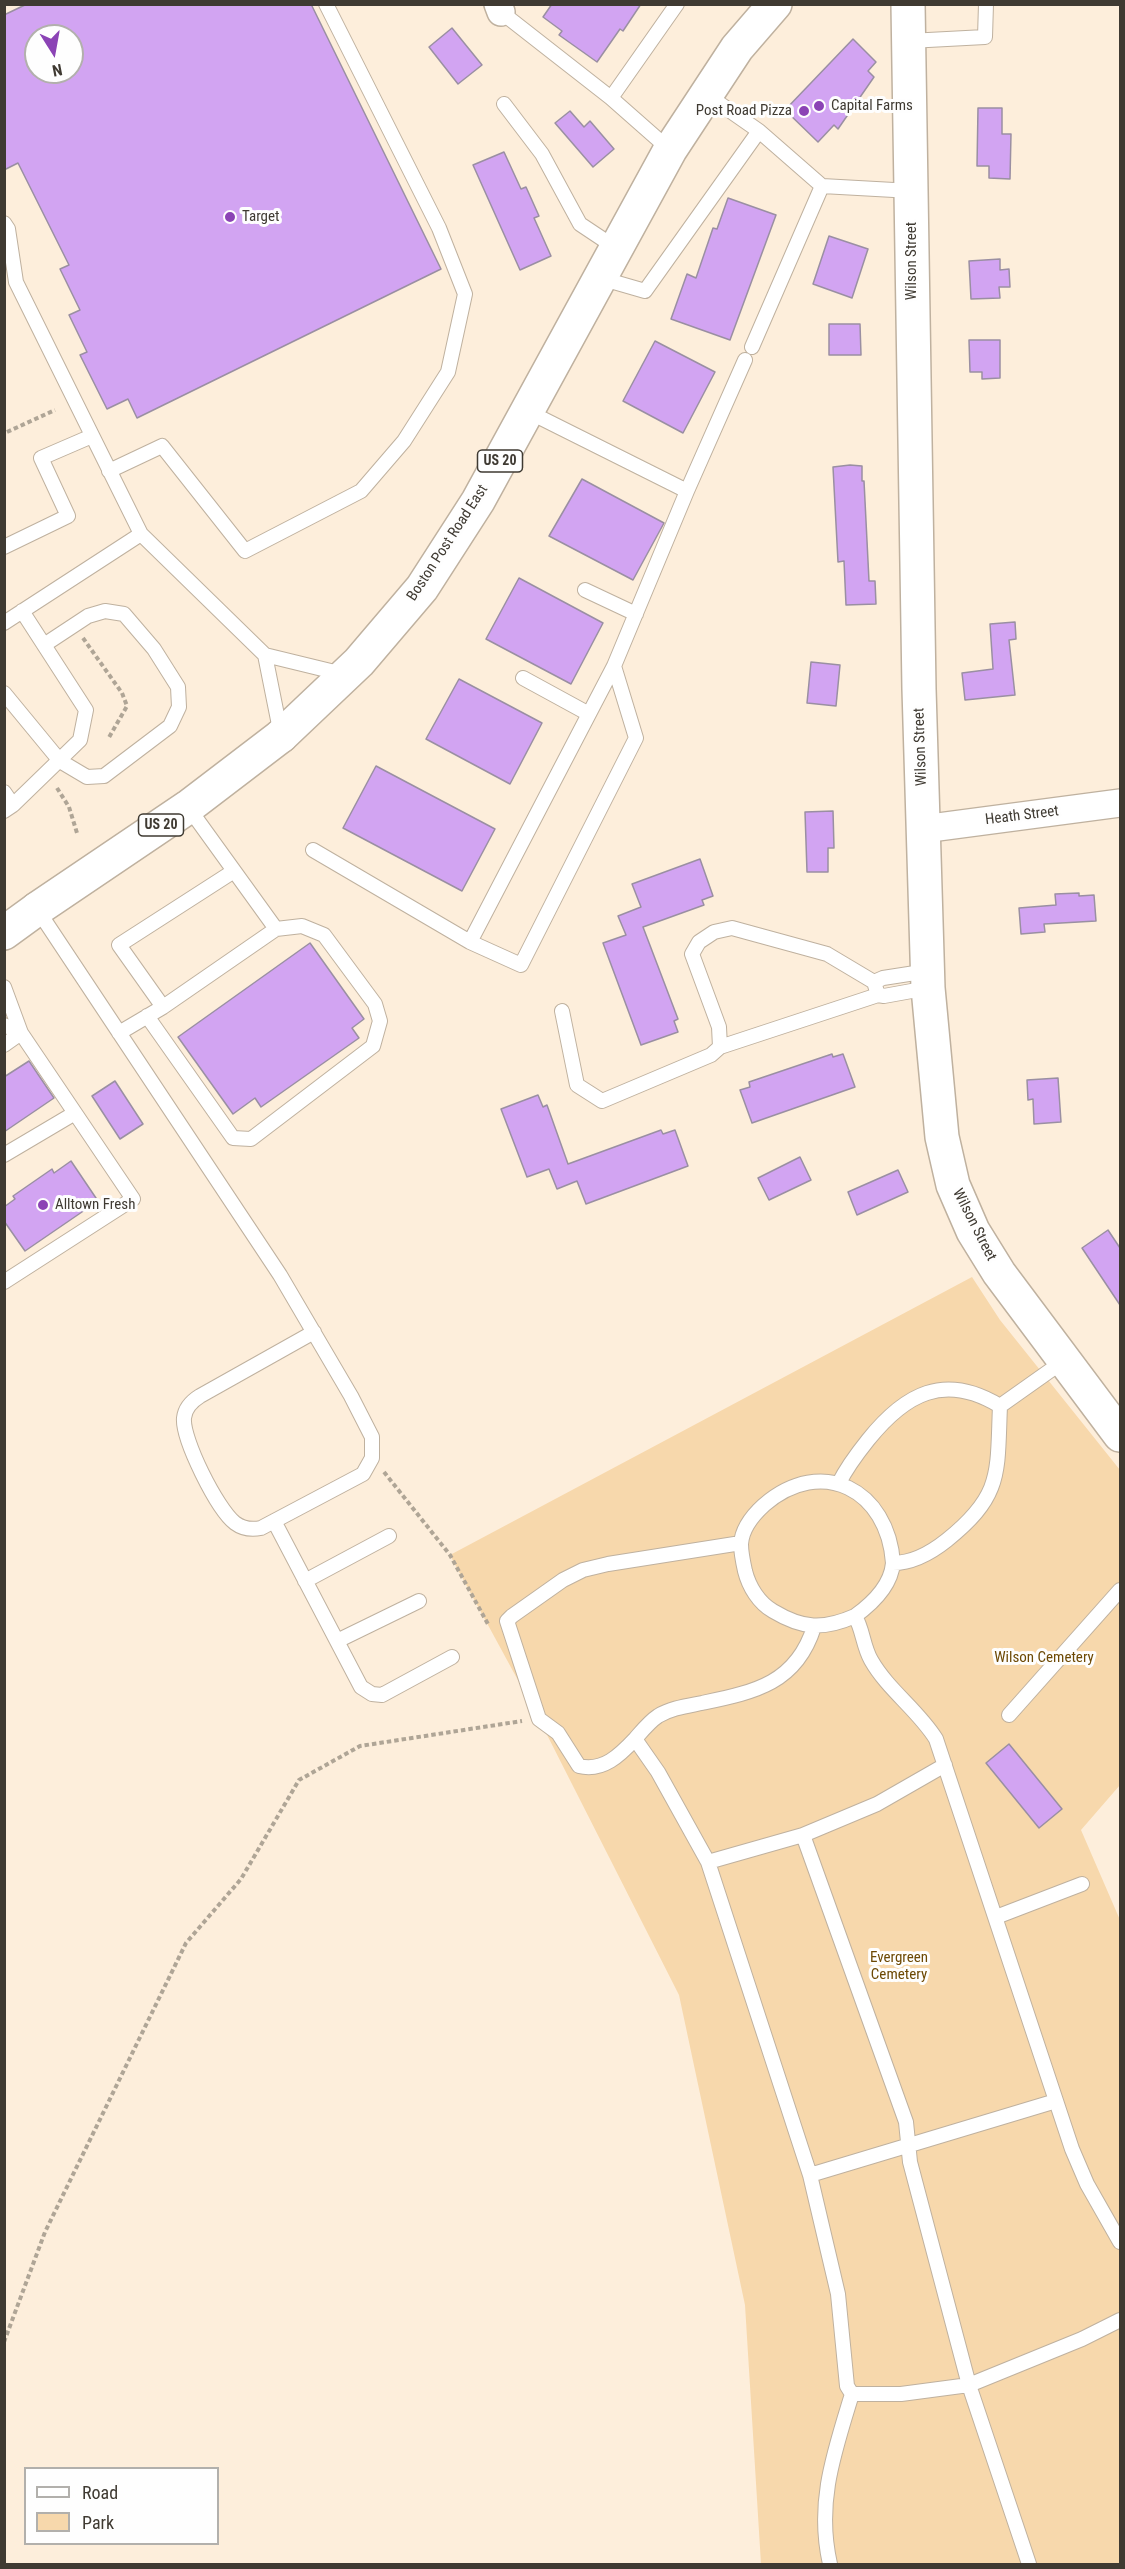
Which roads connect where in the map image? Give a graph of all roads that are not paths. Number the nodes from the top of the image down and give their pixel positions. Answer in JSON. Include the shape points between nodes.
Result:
{"nodes":[{"id":1,"x":326,"y":4,"type":"edge"},
{"id":2,"x":677,"y":4,"type":"edge"},
{"id":3,"x":775,"y":4,"type":"edge"},
{"id":4,"x":908,"y":4,"type":"edge"},
{"id":5,"x":986,"y":4,"type":"edge"},
{"id":6,"x":500,"y":8,"type":"edge"},
{"id":7,"x":909,"y":41,"type":"junction"},
{"id":8,"x":706,"y":94,"type":"junction"},
{"id":9,"x":611,"y":98,"type":"junction"},
{"id":10,"x":504,"y":104,"type":"dead end"},
{"id":11,"x":759,"y":132,"type":"junction"},
{"id":12,"x":670,"y":150,"type":"junction"},
{"id":13,"x":822,"y":186,"type":"junction"},
{"id":14,"x":912,"y":191,"type":"junction"},
{"id":15,"x":4,"y":223,"type":"edge"},
{"id":16,"x":616,"y":248,"type":"junction"},
{"id":17,"x":600,"y":278,"type":"junction"},
{"id":18,"x":527,"y":411,"type":"junction"},
{"id":19,"x":92,"y":435,"type":"junction"},
{"id":20,"x":109,"y":471,"type":"junction"},
{"id":21,"x":687,"y":491,"type":"junction"},
{"id":22,"x":141,"y":534,"type":"junction"},
{"id":23,"x":4,"y":547,"type":"edge"},
{"id":24,"x":585,"y":590,"type":"dead end"},
{"id":25,"x":22,"y":611,"type":"junction"},
{"id":26,"x":636,"y":614,"type":"junction"},
{"id":27,"x":4,"y":623,"type":"edge"},
{"id":28,"x":44,"y":645,"type":"junction"},
{"id":29,"x":265,"y":655,"type":"junction"},
{"id":30,"x":614,"y":666,"type":"junction"},
{"id":31,"x":346,"y":675,"type":"junction"},
{"id":32,"x":523,"y":678,"type":"dead end"},
{"id":33,"x":4,"y":693,"type":"edge"},
{"id":34,"x":589,"y":714,"type":"junction"},
{"id":35,"x":281,"y":736,"type":"junction"},
{"id":36,"x":60,"y":760,"type":"junction"},
{"id":37,"x":4,"y":792,"type":"edge"},
{"id":38,"x":1120,"y":803,"type":"edge"},
{"id":39,"x":188,"y":807,"type":"junction"},
{"id":40,"x":9,"y":808,"type":"edge"},
{"id":41,"x":923,"y":828,"type":"junction"},
{"id":42,"x":313,"y":850,"type":"dead end"},
{"id":43,"x":234,"y":871,"type":"junction"},
{"id":44,"x":37,"y":909,"type":"junction"},
{"id":45,"x":276,"y":930,"type":"junction"},
{"id":46,"x":4,"y":933,"type":"edge"},
{"id":47,"x":470,"y":942,"type":"junction"},
{"id":48,"x":928,"y":979,"type":"junction"},
{"id":49,"x":4,"y":987,"type":"edge"},
{"id":50,"x":876,"y":989,"type":"junction"},
{"id":51,"x":163,"y":1007,"type":"junction"},
{"id":52,"x":562,"y":1011,"type":"dead end"},
{"id":53,"x":147,"y":1016,"type":"junction"},
{"id":54,"x":4,"y":1025,"type":"edge"},
{"id":55,"x":21,"y":1033,"type":"junction"},
{"id":56,"x":119,"y":1033,"type":"junction"},
{"id":57,"x":4,"y":1045,"type":"edge"},
{"id":58,"x":720,"y":1047,"type":"junction"},
{"id":59,"x":75,"y":1113,"type":"junction"},
{"id":60,"x":4,"y":1155,"type":"edge"},
{"id":61,"x":4,"y":1282,"type":"edge"},
{"id":62,"x":314,"y":1332,"type":"junction"},
{"id":63,"x":1065,"y":1360,"type":"junction"},
{"id":64,"x":1000,"y":1406,"type":"junction"},
{"id":65,"x":1120,"y":1435,"type":"edge"},
{"id":66,"x":839,"y":1483,"type":"junction"},
{"id":67,"x":274,"y":1521,"type":"junction"},
{"id":68,"x":389,"y":1536,"type":"dead end"},
{"id":69,"x":741,"y":1543,"type":"junction"},
{"id":70,"x":892,"y":1563,"type":"junction"},
{"id":71,"x":305,"y":1581,"type":"junction"},
{"id":72,"x":1120,"y":1590,"type":"edge"},
{"id":73,"x":419,"y":1601,"type":"dead end"},
{"id":74,"x":855,"y":1616,"type":"junction"},
{"id":75,"x":814,"y":1627,"type":"junction"},
{"id":76,"x":337,"y":1641,"type":"junction"},
{"id":77,"x":452,"y":1657,"type":"dead end"},
{"id":78,"x":1009,"y":1715,"type":"dead end"},
{"id":79,"x":636,"y":1739,"type":"junction"},
{"id":80,"x":945,"y":1765,"type":"junction"},
{"id":81,"x":803,"y":1835,"type":"junction"},
{"id":82,"x":708,"y":1862,"type":"junction"},
{"id":83,"x":1082,"y":1884,"type":"dead end"},
{"id":84,"x":996,"y":1917,"type":"junction"},
{"id":85,"x":1056,"y":2101,"type":"junction"},
{"id":86,"x":908,"y":2145,"type":"junction"},
{"id":87,"x":810,"y":2175,"type":"junction"},
{"id":88,"x":1114,"y":2217,"type":"edge"},
{"id":89,"x":1120,"y":2242,"type":"edge"},
{"id":90,"x":1120,"y":2320,"type":"edge"},
{"id":91,"x":969,"y":2385,"type":"junction"},
{"id":92,"x":852,"y":2394,"type":"junction"},
{"id":93,"x":830,"y":2565,"type":"edge"},
{"id":94,"x":1029,"y":2565,"type":"edge"}],
"edges":[{"from":1,"to":20,"type":"lane","via":[[439,228],[465,294],[448,372],[404,441],[361,491],[245,550],[162,446]]},
{"from":2,"to":9,"type":"lane"},
{"from":3,"to":8,"type":"main road","name":"Boston Post Road East","number":"US 20","via":[[737,48]]},
{"from":4,"to":7,"type":"main road","name":"Wilson Street"},
{"from":5,"to":7,"type":"lane","via":[[985,37]]},
{"from":6,"to":9,"type":"lane"},
{"from":7,"to":14,"type":"main road","name":"Wilson Street"},
{"from":8,"to":11,"type":"lane"},
{"from":8,"to":12,"type":"main road","name":"Boston Post Road East","number":"US 20"},
{"from":9,"to":12,"type":"lane"},
{"from":10,"to":16,"type":"lane","via":[[542,154],[580,224]]},
{"from":11,"to":13,"type":"lane"},
{"from":11,"to":17,"type":"lane","via":[[645,291]]},
{"from":12,"to":16,"type":"main road","name":"Boston Post Road East","number":"US 20"},
{"from":13,"to":14,"type":"lane"},
{"from":13,"to":21,"type":"lane"},
{"from":14,"to":41,"type":"main road","name":"Wilson Street"},
{"from":15,"to":19,"type":"lane","via":[[16,282]]},
{"from":16,"to":17,"type":"main road","name":"Boston Post Road East","number":"US 20"},
{"from":17,"to":18,"type":"main road","name":"Boston Post Road East","number":"US 20"},
{"from":18,"to":21,"type":"lane"},
{"from":18,"to":31,"type":"main road","name":"Boston Post Road East","number":"US 20","via":[[478,501],[423,588]]},
{"from":19,"to":20,"type":"lane"},
{"from":19,"to":23,"type":"lane","via":[[41,458],[68,516]]},
{"from":20,"to":22,"type":"lane"},
{"from":21,"to":26,"type":"lane"},
{"from":22,"to":25,"type":"lane"},
{"from":22,"to":29,"type":"lane"},
{"from":24,"to":26,"type":"lane"},
{"from":25,"to":27,"type":"lane"},
{"from":25,"to":28,"type":"lane"},
{"from":26,"to":30,"type":"lane"},
{"from":28,"to":36,"type":"lane","via":[[86,710],[80,740]]},
{"from":28,"to":36,"type":"lane","via":[[88,616],[105,610],[124,614],[154,649],[178,687],[179,707],[170,726],[104,776],[87,777]]},
{"from":29,"to":31,"type":"lane"},
{"from":29,"to":35,"type":"lane"},
{"from":30,"to":34,"type":"lane"},
{"from":30,"to":47,"type":"lane","via":[[636,738],[526,954],[520,965]]},
{"from":31,"to":35,"type":"main road","name":"Boston Post Road East","number":"US 20"},
{"from":32,"to":34,"type":"lane"},
{"from":33,"to":36,"type":"lane"},
{"from":34,"to":47,"type":"lane"},
{"from":35,"to":39,"type":"main road","name":"Boston Post Road East","number":"US 20"},
{"from":36,"to":40,"type":"lane"},
{"from":37,"to":40,"type":"lane"},
{"from":38,"to":41,"type":"street","name":"Heath Street"},
{"from":39,"to":43,"type":"lane"},
{"from":39,"to":44,"type":"main road","name":"Boston Post Road East","number":"US 20"},
{"from":41,"to":48,"type":"main road","name":"Wilson Street"},
{"from":42,"to":47,"type":"lane"},
{"from":43,"to":45,"type":"lane"},
{"from":43,"to":51,"type":"lane","via":[[119,945]]},
{"from":44,"to":46,"type":"main road","name":"Boston Post Road East","number":"US 20"},
{"from":44,"to":56,"type":"lane"},
{"from":45,"to":51,"type":"lane"},
{"from":45,"to":53,"type":"lane","via":[[302,926],[324,935],[375,1004],[380,1021],[373,1046],[251,1139],[233,1138]]},
{"from":48,"to":50,"type":"lane","via":[[883,978]]},
{"from":48,"to":63,"type":"main road","name":"Wilson Street","via":[[942,1137],[953,1185],[973,1231],[999,1273]]},
{"from":49,"to":55,"type":"lane"},
{"from":50,"to":58,"type":"lane"},
{"from":50,"to":58,"type":"lane","via":[[827,954],[732,928],[714,932],[699,942],[692,954],[719,1027]]},
{"from":51,"to":53,"type":"lane"},
{"from":52,"to":58,"type":"lane","via":[[577,1085],[602,1101],[711,1055]]},
{"from":53,"to":56,"type":"lane"},
{"from":54,"to":55,"type":"lane"},
{"from":55,"to":57,"type":"lane"},
{"from":55,"to":59,"type":"lane"},
{"from":56,"to":62,"type":"lane"},
{"from":59,"to":60,"type":"lane"},
{"from":59,"to":61,"type":"lane","via":[[133,1199]]},
{"from":62,"to":67,"type":"lane","via":[[363,1417],[372,1437],[372,1458],[363,1474]]},
{"from":62,"to":67,"type":"lane","via":[[200,1396],[185,1412],[187,1440],[229,1517],[250,1530]]},
{"from":63,"to":64,"type":"lane"},
{"from":63,"to":65,"type":"main road","name":"Wilson Street"},
{"from":64,"to":66,"type":"lane","via":[[963,1390],[932,1391],[916,1397],[880,1424]]},
{"from":64,"to":70,"type":"lane","via":[[995,1476],[980,1510],[943,1544],[908,1561]]},
{"from":66,"to":69,"type":"lane","via":[[810,1482],[779,1494],[756,1513]]},
{"from":66,"to":70,"type":"lane","via":[[862,1495],[878,1514],[888,1537]]},
{"from":67,"to":71,"type":"lane"},
{"from":68,"to":71,"type":"lane"},
{"from":69,"to":75,"type":"lane","via":[[746,1574],[766,1607]]},
{"from":69,"to":79,"type":"lane","via":[[583,1570],[507,1621],[539,1719],[558,1733],[579,1766],[590,1769],[611,1761]]},
{"from":70,"to":74,"type":"lane","via":[[889,1582]]},
{"from":71,"to":76,"type":"lane"},
{"from":72,"to":78,"type":"lane"},
{"from":73,"to":76,"type":"lane"},
{"from":74,"to":75,"type":"lane"},
{"from":74,"to":80,"type":"lane","via":[[870,1659],[932,1732]]},
{"from":75,"to":79,"type":"lane","via":[[809,1644],[781,1678],[745,1693],[671,1710],[648,1724]]},
{"from":76,"to":77,"type":"lane","via":[[361,1687],[372,1694],[382,1695]]},
{"from":79,"to":82,"type":"lane"},
{"from":80,"to":81,"type":"lane","via":[[877,1804]]},
{"from":80,"to":84,"type":"lane"},
{"from":81,"to":82,"type":"lane"},
{"from":81,"to":86,"type":"lane","via":[[906,2122]]},
{"from":82,"to":87,"type":"lane"},
{"from":83,"to":84,"type":"lane"},
{"from":84,"to":85,"type":"lane"},
{"from":85,"to":86,"type":"lane"},
{"from":85,"to":88,"type":"lane","via":[[1087,2184]]},
{"from":86,"to":87,"type":"lane"},
{"from":86,"to":91,"type":"lane"},
{"from":87,"to":92,"type":"lane","via":[[838,2294],[847,2386]]},
{"from":88,"to":89,"type":"lane"},
{"from":90,"to":91,"type":"lane"},
{"from":91,"to":92,"type":"lane","via":[[901,2394]]},
{"from":91,"to":94,"type":"lane"},
{"from":92,"to":93,"type":"lane","via":[[824,2500]]}]}
